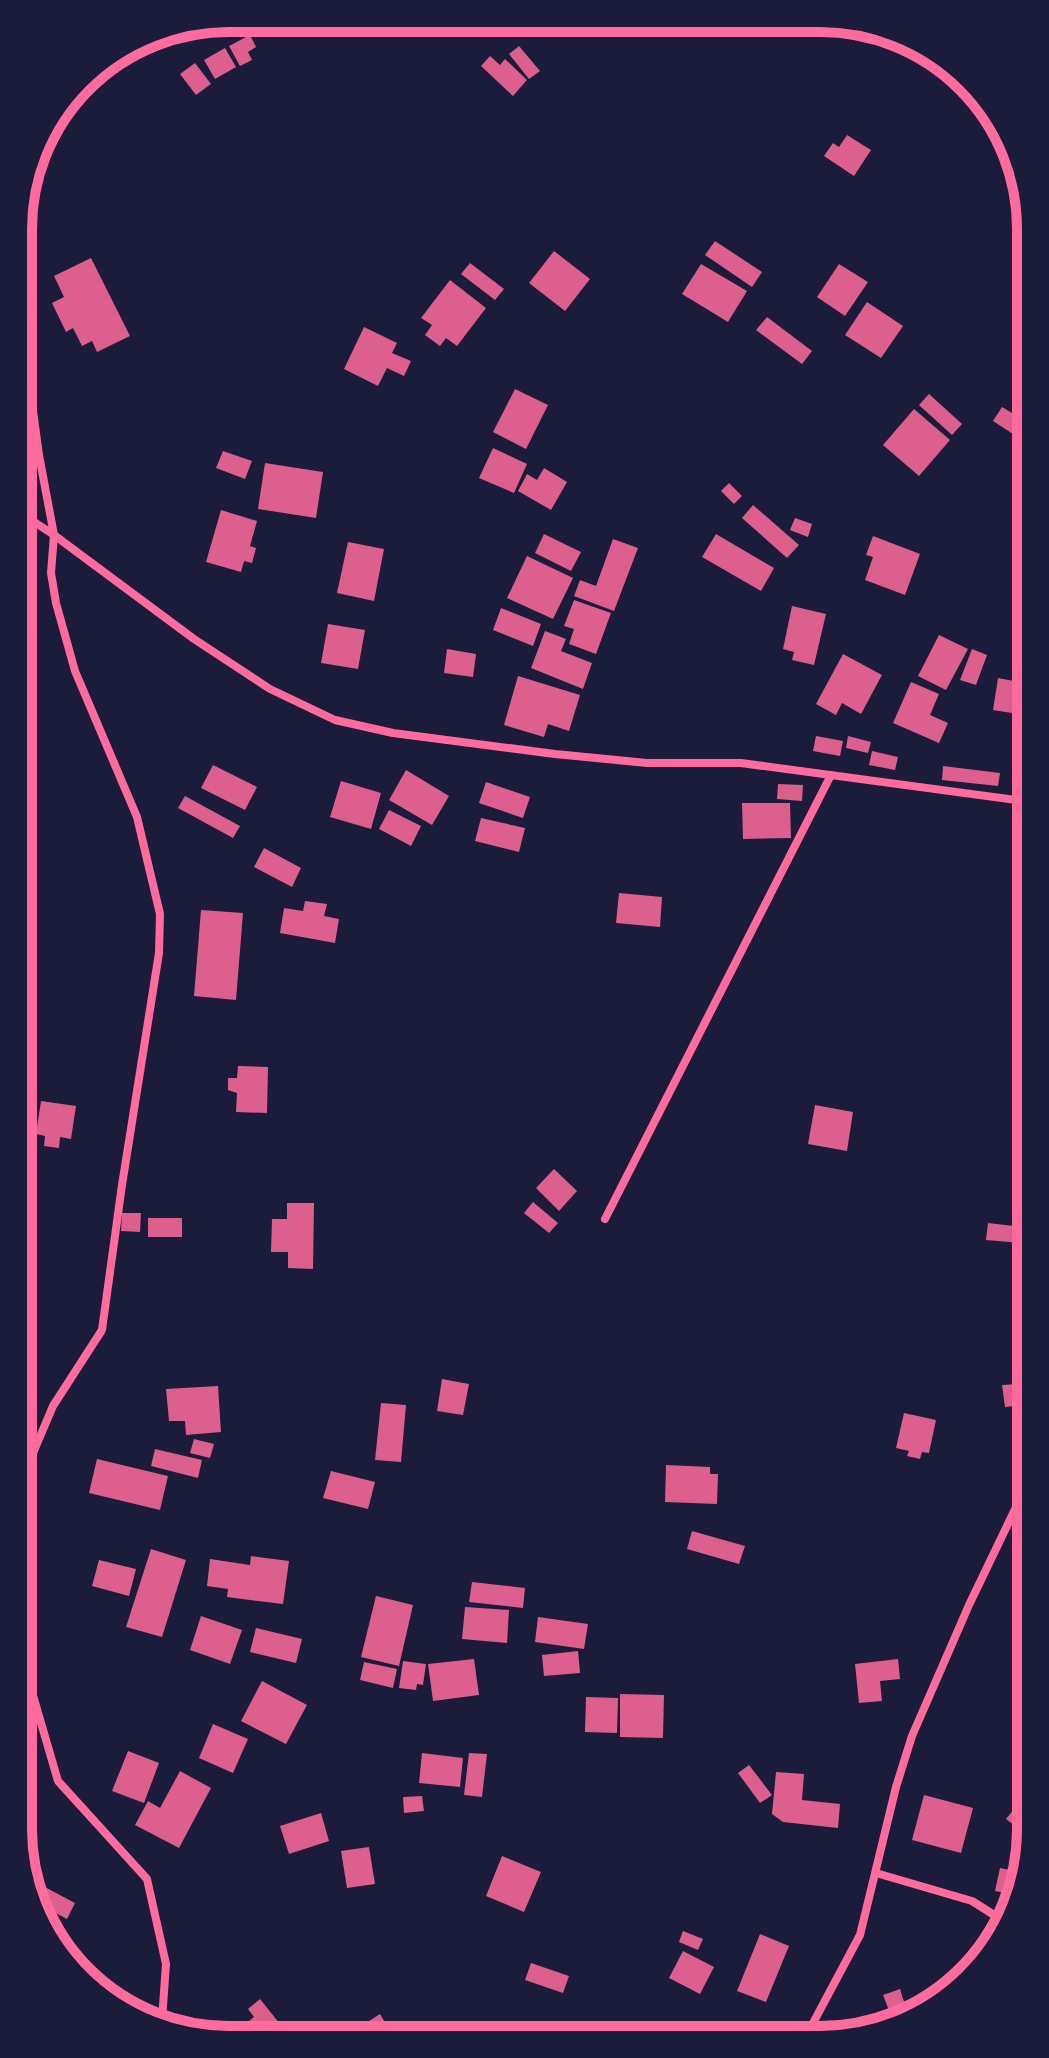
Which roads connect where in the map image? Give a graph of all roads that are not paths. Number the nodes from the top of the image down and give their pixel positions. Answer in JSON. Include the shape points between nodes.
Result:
{"nodes":[{"id":1,"x":32,"y":404,"type":"edge"},
{"id":2,"x":32,"y":521,"type":"edge"},
{"id":3,"x":54,"y":535,"type":"junction"},
{"id":4,"x":831,"y":775,"type":"junction"},
{"id":5,"x":1017,"y":800,"type":"edge"},
{"id":6,"x":605,"y":1219,"type":"dead end"},
{"id":7,"x":32,"y":1455,"type":"edge"},
{"id":8,"x":1017,"y":1505,"type":"edge"},
{"id":9,"x":32,"y":1692,"type":"edge"},
{"id":10,"x":876,"y":1873,"type":"junction"},
{"id":11,"x":996,"y":1916,"type":"edge"},
{"id":12,"x":162,"y":2014,"type":"edge"},
{"id":13,"x":811,"y":2026,"type":"edge"}],
"edges":[{"from":1,"to":3,"type":"street"},
{"from":2,"to":3,"type":"street"},
{"from":3,"to":4,"type":"street","via":[[194,639],[270,689],[335,720],[555,754],[647,763],[741,763]]},
{"from":3,"to":7,"type":"street","via":[[51,573],[75,671],[137,817],[160,914],[159,953],[102,1330],[53,1406]]},
{"from":4,"to":5,"type":"street"},
{"from":4,"to":6,"type":"street"},
{"from":8,"to":10,"type":"street","via":[[912,1736]]},
{"from":9,"to":12,"type":"street","via":[[58,1781],[147,1879],[166,1964]]},
{"from":10,"to":11,"type":"street","via":[[972,1901]]},
{"from":10,"to":13,"type":"street","via":[[860,1935]]}]}
